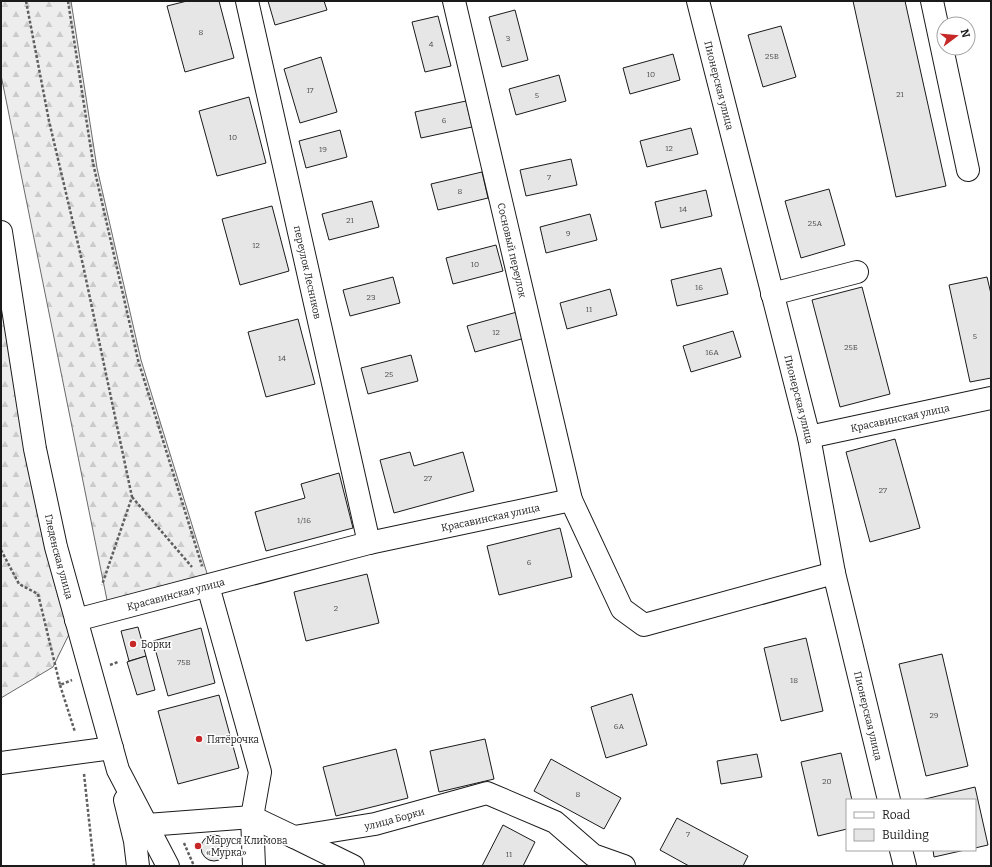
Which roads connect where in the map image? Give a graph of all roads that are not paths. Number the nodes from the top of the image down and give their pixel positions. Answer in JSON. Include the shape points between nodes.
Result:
{"nodes":[{"id":1,"x":247,"y":1,"type":"edge"},
{"id":2,"x":454,"y":1,"type":"edge"},
{"id":3,"x":698,"y":1,"type":"edge"},
{"id":4,"x":932,"y":1,"type":"edge"},
{"id":5,"x":968,"y":170,"type":"dead end"},
{"id":6,"x":1,"y":232,"type":"edge"},
{"id":7,"x":857,"y":272,"type":"dead end"},
{"id":8,"x":772,"y":294,"type":"junction"},
{"id":9,"x":991,"y":398,"type":"edge"},
{"id":10,"x":809,"y":437,"type":"junction"},
{"id":11,"x":571,"y":500,"type":"junction"},
{"id":12,"x":369,"y":544,"type":"junction"},
{"id":13,"x":834,"y":573,"type":"junction"},
{"id":14,"x":208,"y":586,"type":"junction"},
{"id":15,"x":76,"y":620,"type":"junction"},
{"id":16,"x":112,"y":748,"type":"junction"},
{"id":17,"x":1,"y":763,"type":"edge"},
{"id":18,"x":118,"y":770,"type":"junction"},
{"id":19,"x":889,"y":799,"type":"edge"},
{"id":20,"x":252,"y":817,"type":"junction"},
{"id":21,"x":147,"y":825,"type":"junction"},
{"id":22,"x":294,"y":837,"type":"junction"},
{"id":23,"x":902,"y":851,"type":"edge"},
{"id":24,"x":590,"y":860,"type":"edge"},
{"id":25,"x":138,"y":866,"type":"edge"},
{"id":26,"x":168,"y":866,"type":"edge"},
{"id":27,"x":254,"y":866,"type":"edge"},
{"id":28,"x":263,"y":866,"type":"edge"},
{"id":29,"x":353,"y":866,"type":"edge"},
{"id":30,"x":624,"y":866,"type":"edge"},
{"id":31,"x":905,"y":866,"type":"edge"}],
"edges":[{"from":1,"to":12,"type":"street","name":"переулок Лесников"},
{"from":2,"to":11,"type":"street","name":"Сосновый переулок"},
{"from":3,"to":8,"type":"street","name":"Пионерская улица"},
{"from":4,"to":5,"type":"street"},
{"from":6,"to":15,"type":"street","name":"Гледенская улица","via":[[35,449],[56,547]]},
{"from":7,"to":8,"type":"street"},
{"from":8,"to":10,"type":"street","name":"Пионерская улица"},
{"from":9,"to":10,"type":"street","name":"Красавинская улица"},
{"from":10,"to":13,"type":"street","name":"Пионерская улица"},
{"from":11,"to":12,"type":"street","name":"Красавинская улица"},
{"from":11,"to":13,"type":"street","via":[[622,609],[644,625]]},
{"from":12,"to":14,"type":"street","name":"Красавинская улица"},
{"from":13,"to":19,"type":"street","name":"Пионерская улица"},
{"from":14,"to":15,"type":"street","name":"Красавинская улица"},
{"from":14,"to":20,"type":"street","via":[[260,772]]},
{"from":15,"to":16,"type":"street","name":"Гледенская улица"},
{"from":16,"to":17,"type":"street"},
{"from":16,"to":18,"type":"street","name":"Гледенская улица"},
{"from":18,"to":21,"type":"street","name":"Гледенская улица"},
{"from":18,"to":25,"type":"street","via":[[135,841]]},
{"from":20,"to":21,"type":"street"},
{"from":20,"to":22,"type":"street"},
{"from":20,"to":27,"type":"street"},
{"from":20,"to":28,"type":"street"},
{"from":21,"to":26,"type":"street","name":"Гледенская улица"},
{"from":22,"to":24,"type":"street","name":"улица Борки","via":[[375,824],[487,793],[555,822]]},
{"from":22,"to":29,"type":"street"},
{"from":23,"to":31,"type":"street"},
{"from":24,"to":30,"type":"street","name":"улица Борки"}]}
